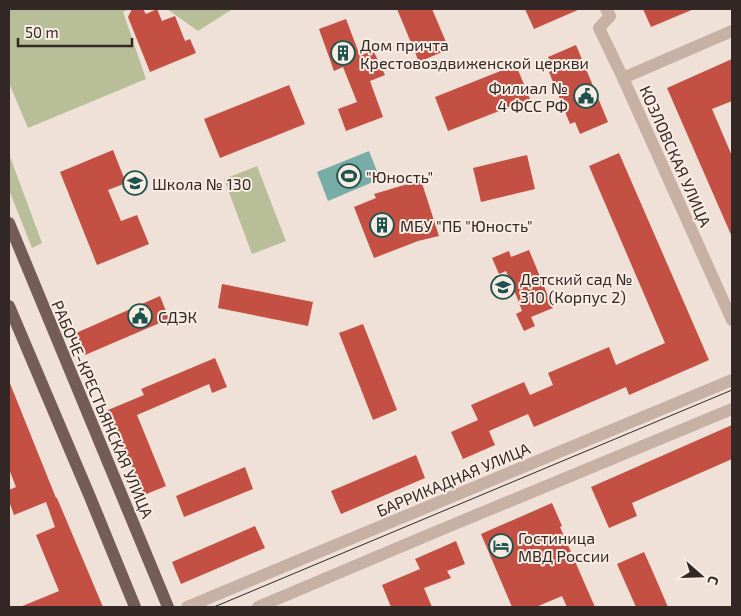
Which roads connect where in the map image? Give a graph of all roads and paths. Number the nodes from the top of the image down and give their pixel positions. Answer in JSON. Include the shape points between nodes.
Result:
{"nodes":[{"id":1,"x":606,"y":9,"type":"edge"},
{"id":2,"x":732,"y":31,"type":"edge"},
{"id":3,"x":623,"y":78,"type":"junction"},
{"id":4,"x":9,"y":223,"type":"edge"},
{"id":5,"x":9,"y":306,"type":"edge"},
{"id":6,"x":732,"y":320,"type":"edge"},
{"id":7,"x":732,"y":380,"type":"edge"},
{"id":8,"x":732,"y":409,"type":"edge"},
{"id":9,"x":135,"y":607,"type":"edge"},
{"id":10,"x":168,"y":607,"type":"edge"},
{"id":11,"x":187,"y":607,"type":"edge"},
{"id":12,"x":258,"y":607,"type":"edge"}],
"edges":[{"from":1,"to":3,"type":"street","name":"КОЗЛОВСКАЯ УЛИЦА","via":[[610,16],[599,28]]},
{"from":2,"to":3,"type":"street"},
{"from":3,"to":6,"type":"street","name":"КОЗЛОВСКАЯ УЛИЦА"},
{"from":4,"to":10,"type":"main road","name":"РАБОЧЕ-КРЕСТЬЯНСКАЯ УЛИЦА"},
{"from":5,"to":9,"type":"main road"},
{"from":7,"to":11,"type":"street","name":"БАРРИКАДНАЯ УЛИЦА"},
{"from":8,"to":12,"type":"street"}]}
